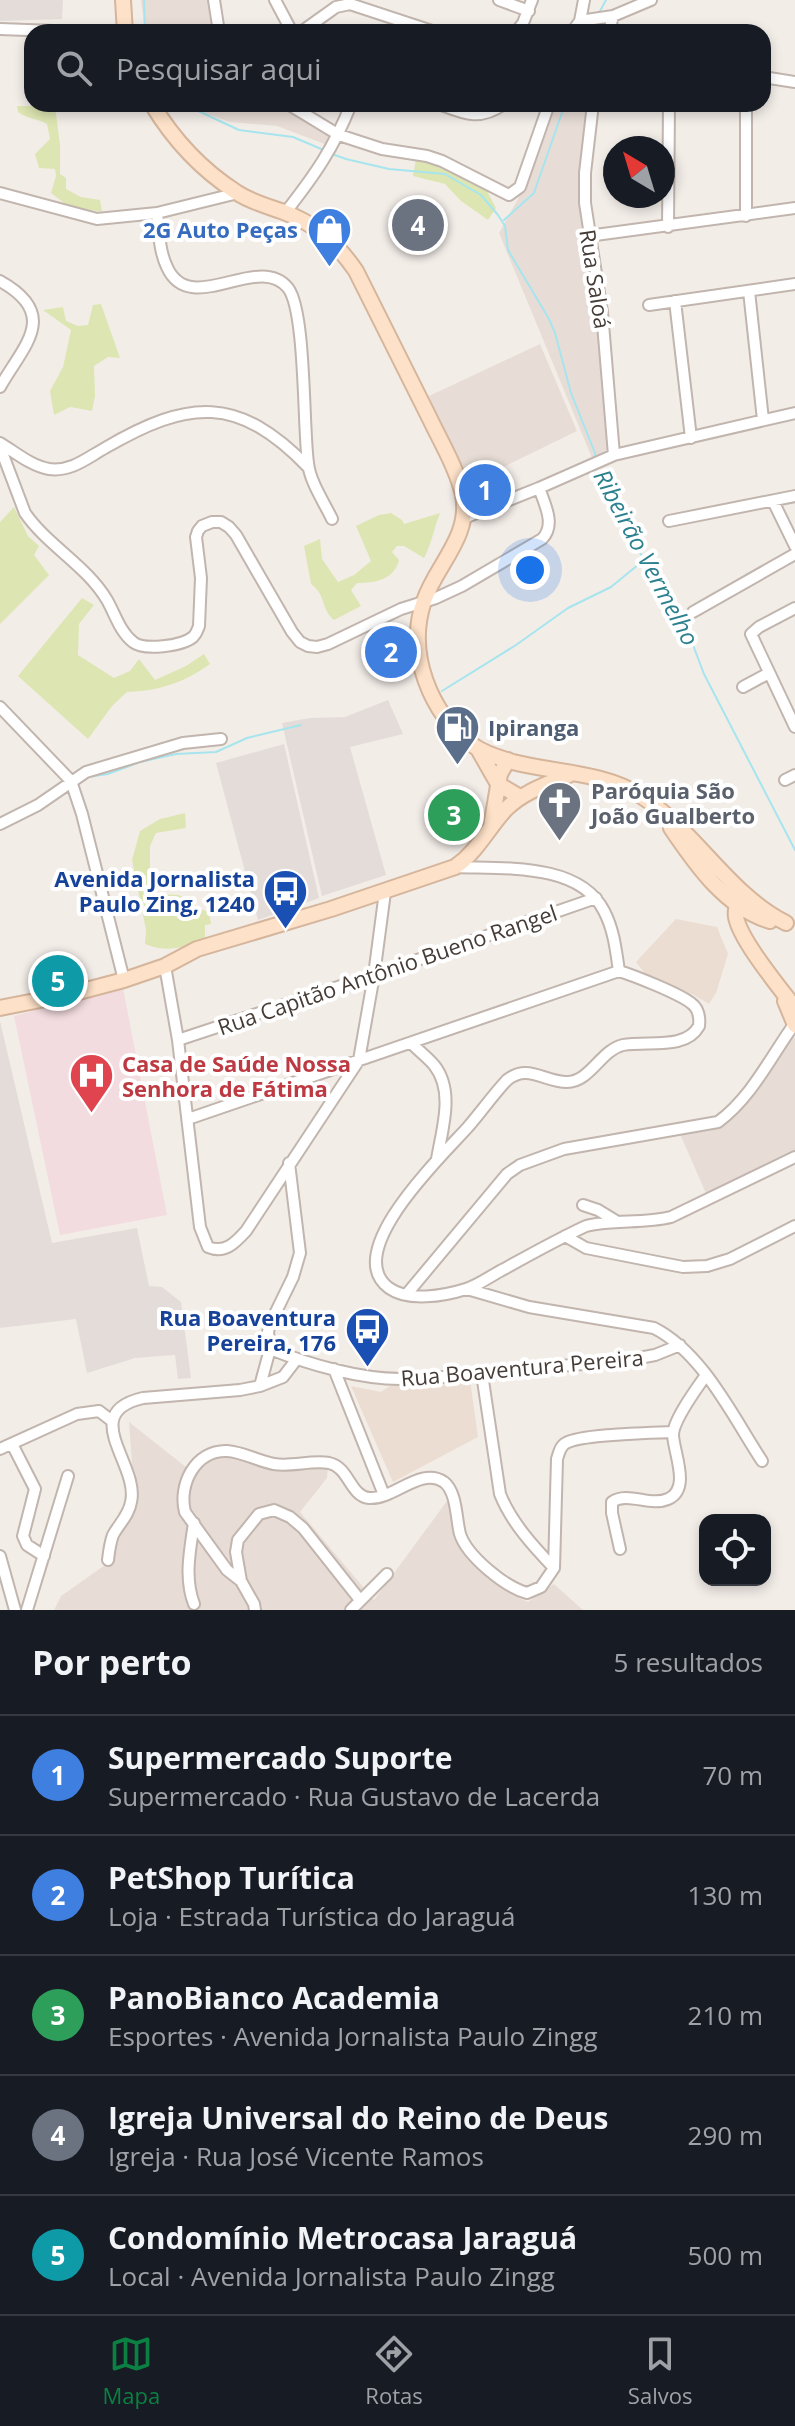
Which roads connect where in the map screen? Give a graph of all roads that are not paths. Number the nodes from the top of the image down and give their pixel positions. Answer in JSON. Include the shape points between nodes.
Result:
{"nodes":[{"id":1,"x":123,"y":0,"type":"edge"},
{"id":2,"x":214,"y":0,"type":"edge"},
{"id":3,"x":275,"y":0,"type":"edge"},
{"id":4,"x":499,"y":0,"type":"edge"},
{"id":5,"x":584,"y":0,"type":"edge"},
{"id":6,"x":651,"y":0,"type":"edge"},
{"id":7,"x":530,"y":6,"type":"edge"},
{"id":8,"x":613,"y":16,"type":"junction"},
{"id":9,"x":580,"y":21,"type":"junction"},
{"id":10,"x":124,"y":24,"type":"edge"},
{"id":11,"x":218,"y":24,"type":"edge"},
{"id":12,"x":288,"y":24,"type":"edge"},
{"id":13,"x":312,"y":24,"type":"edge"},
{"id":14,"x":411,"y":24,"type":"edge"},
{"id":15,"x":520,"y":24,"type":"edge"},
{"id":16,"x":578,"y":24,"type":"edge"},
{"id":17,"x":611,"y":24,"type":"edge"},
{"id":18,"x":0,"y":29,"type":"edge"},
{"id":19,"x":24,"y":29,"type":"edge"},
{"id":20,"x":771,"y":78,"type":"edge"},
{"id":21,"x":795,"y":82,"type":"edge"},
{"id":22,"x":157,"y":112,"type":"edge"},
{"id":23,"x":301,"y":112,"type":"edge"},
{"id":24,"x":348,"y":112,"type":"edge"},
{"id":25,"x":460,"y":112,"type":"edge"},
{"id":26,"x":492,"y":112,"type":"edge"},
{"id":27,"x":546,"y":112,"type":"edge"},
{"id":28,"x":592,"y":112,"type":"edge"},
{"id":29,"x":669,"y":112,"type":"edge"},
{"id":30,"x":746,"y":112,"type":"edge"},
{"id":31,"x":339,"y":135,"type":"junction"},
{"id":32,"x":0,"y":193,"type":"edge"},
{"id":33,"x":238,"y":193,"type":"junction"},
{"id":34,"x":795,"y":208,"type":"edge"},
{"id":35,"x":157,"y":213,"type":"junction"},
{"id":36,"x":285,"y":213,"type":"junction"},
{"id":37,"x":746,"y":216,"type":"junction"},
{"id":38,"x":668,"y":227,"type":"junction"},
{"id":39,"x":588,"y":236,"type":"junction"},
{"id":40,"x":0,"y":281,"type":"edge"},
{"id":41,"x":795,"y":284,"type":"edge"},
{"id":42,"x":749,"y":291,"type":"junction"},
{"id":43,"x":675,"y":301,"type":"junction"},
{"id":44,"x":649,"y":305,"type":"dead end"},
{"id":45,"x":0,"y":387,"type":"edge"},
{"id":46,"x":795,"y":413,"type":"edge"},
{"id":47,"x":763,"y":420,"type":"junction"},
{"id":48,"x":691,"y":438,"type":"junction"},
{"id":49,"x":0,"y":445,"type":"edge"},
{"id":50,"x":611,"y":456,"type":"junction"},
{"id":51,"x":308,"y":467,"type":"junction"},
{"id":52,"x":539,"y":488,"type":"junction"},
{"id":53,"x":795,"y":496,"type":"edge"},
{"id":54,"x":773,"y":501,"type":"junction"},
{"id":55,"x":464,"y":518,"type":"junction"},
{"id":56,"x":332,"y":519,"type":"dead end"},
{"id":57,"x":669,"y":521,"type":"dead end"},
{"id":58,"x":795,"y":546,"type":"edge"},
{"id":59,"x":795,"y":554,"type":"edge"},
{"id":60,"x":423,"y":602,"type":"junction"},
{"id":61,"x":795,"y":608,"type":"edge"},
{"id":62,"x":693,"y":612,"type":"dead end"},
{"id":63,"x":769,"y":673,"type":"junction"},
{"id":64,"x":743,"y":687,"type":"dead end"},
{"id":65,"x":0,"y":707,"type":"edge"},
{"id":66,"x":795,"y":727,"type":"edge"},
{"id":67,"x":221,"y":739,"type":"dead end"},
{"id":68,"x":478,"y":749,"type":"junction"},
{"id":69,"x":508,"y":760,"type":"junction"},
{"id":70,"x":548,"y":778,"type":"junction"},
{"id":71,"x":71,"y":781,"type":"junction"},
{"id":72,"x":498,"y":784,"type":"junction"},
{"id":73,"x":520,"y":797,"type":"junction"},
{"id":74,"x":658,"y":808,"type":"junction"},
{"id":75,"x":0,"y":824,"type":"edge"},
{"id":76,"x":491,"y":828,"type":"junction"},
{"id":77,"x":455,"y":867,"type":"junction"},
{"id":78,"x":385,"y":892,"type":"junction"},
{"id":79,"x":596,"y":898,"type":"junction"},
{"id":80,"x":746,"y":908,"type":"junction"},
{"id":81,"x":790,"y":923,"type":"edge"},
{"id":82,"x":165,"y":966,"type":"junction"},
{"id":83,"x":619,"y":971,"type":"junction"},
{"id":84,"x":374,"y":975,"type":"junction"},
{"id":85,"x":124,"y":980,"type":"junction"},
{"id":86,"x":781,"y":990,"type":"junction"},
{"id":87,"x":0,"y":1008,"type":"edge"},
{"id":88,"x":795,"y":1008,"type":"edge"},
{"id":89,"x":795,"y":1024,"type":"edge"},
{"id":90,"x":178,"y":1040,"type":"junction"},
{"id":91,"x":411,"y":1043,"type":"junction"},
{"id":92,"x":359,"y":1060,"type":"junction"},
{"id":93,"x":188,"y":1119,"type":"junction"},
{"id":94,"x":795,"y":1157,"type":"edge"},
{"id":95,"x":437,"y":1159,"type":"junction"},
{"id":96,"x":289,"y":1163,"type":"junction"},
{"id":97,"x":583,"y":1205,"type":"dead end"},
{"id":98,"x":616,"y":1221,"type":"junction"},
{"id":99,"x":795,"y":1226,"type":"edge"},
{"id":100,"x":565,"y":1236,"type":"junction"},
{"id":101,"x":467,"y":1289,"type":"junction"},
{"id":102,"x":406,"y":1295,"type":"junction"},
{"id":103,"x":680,"y":1345,"type":"junction"},
{"id":104,"x":270,"y":1349,"type":"junction"},
{"id":105,"x":296,"y":1360,"type":"junction"},
{"id":106,"x":334,"y":1369,"type":"junction"},
{"id":107,"x":482,"y":1374,"type":"junction"},
{"id":108,"x":706,"y":1375,"type":"junction"},
{"id":109,"x":260,"y":1386,"type":"junction"},
{"id":110,"x":112,"y":1421,"type":"junction"},
{"id":111,"x":672,"y":1432,"type":"junction"},
{"id":112,"x":12,"y":1444,"type":"junction"},
{"id":113,"x":0,"y":1449,"type":"edge"},
{"id":114,"x":762,"y":1461,"type":"dead end"},
{"id":115,"x":68,"y":1476,"type":"dead end"},
{"id":116,"x":384,"y":1495,"type":"junction"},
{"id":117,"x":194,"y":1523,"type":"junction"},
{"id":118,"x":620,"y":1549,"type":"dead end"},
{"id":119,"x":0,"y":1556,"type":"edge"},
{"id":120,"x":44,"y":1556,"type":"junction"},
{"id":121,"x":108,"y":1560,"type":"dead end"},
{"id":122,"x":554,"y":1568,"type":"junction"},
{"id":123,"x":387,"y":1574,"type":"dead end"},
{"id":124,"x":241,"y":1581,"type":"junction"},
{"id":125,"x":360,"y":1600,"type":"junction"},
{"id":126,"x":194,"y":1604,"type":"dead end"},
{"id":127,"x":15,"y":1610,"type":"edge"},
{"id":128,"x":27,"y":1610,"type":"edge"},
{"id":129,"x":255,"y":1610,"type":"edge"},
{"id":130,"x":351,"y":1610,"type":"edge"}],
"edges":[{"from":1,"to":10,"type":"main road"},
{"from":2,"to":11,"type":"street"},
{"from":3,"to":12,"type":"street"},
{"from":4,"to":7,"type":"street"},
{"from":5,"to":9,"type":"street"},
{"from":6,"to":8,"type":"street"},
{"from":7,"to":15,"type":"street"},
{"from":8,"to":9,"type":"street"},
{"from":8,"to":17,"type":"street"},
{"from":9,"to":16,"type":"street"},
{"from":13,"to":14,"type":"street","via":[[350,4]]},
{"from":18,"to":19,"type":"street"},
{"from":20,"to":21,"type":"street"},
{"from":22,"to":33,"type":"main road","via":[[203,168]]},
{"from":23,"to":31,"type":"street"},
{"from":24,"to":31,"type":"street"},
{"from":25,"to":26,"type":"street"},
{"from":27,"to":31,"type":"street","via":[[520,187],[512,194],[442,161]]},
{"from":28,"to":39,"type":"street","name":"Rua Saloá","via":[[585,173]]},
{"from":29,"to":38,"type":"street"},
{"from":30,"to":37,"type":"street"},
{"from":31,"to":36,"type":"street"},
{"from":32,"to":35,"type":"street","via":[[97,219]]},
{"from":33,"to":35,"type":"street"},
{"from":33,"to":36,"type":"main road"},
{"from":34,"to":37,"type":"street"},
{"from":35,"to":51,"type":"street","via":[[164,260],[179,283],[196,288],[262,277],[277,279],[290,290],[299,322]]},
{"from":36,"to":55,"type":"main road","via":[[327,236],[356,271],[452,466]]},
{"from":37,"to":38,"type":"street"},
{"from":38,"to":39,"type":"street"},
{"from":39,"to":50,"type":"street","name":"Rua Saloá","via":[[602,312]]},
{"from":40,"to":45,"type":"street","via":[[22,299],[34,327]]},
{"from":41,"to":42,"type":"street"},
{"from":42,"to":43,"type":"street"},
{"from":42,"to":47,"type":"street"},
{"from":43,"to":44,"type":"street"},
{"from":43,"to":48,"type":"street"},
{"from":46,"to":47,"type":"street"},
{"from":47,"to":48,"type":"street"},
{"from":48,"to":50,"type":"street"},
{"from":49,"to":51,"type":"street","via":[[46,469],[68,468],[162,421],[211,411],[248,420]]},
{"from":49,"to":60,"type":"street","via":[[31,522],[97,586],[125,633],[140,646],[184,642],[196,633],[201,578],[196,537],[212,522],[221,522],[236,535],[292,632],[308,646],[328,644]]},
{"from":50,"to":52,"type":"street"},
{"from":51,"to":56,"type":"street"},
{"from":52,"to":55,"type":"street"},
{"from":52,"to":60,"type":"street","via":[[549,519],[542,539],[462,586]]},
{"from":53,"to":54,"type":"street"},
{"from":54,"to":57,"type":"street"},
{"from":54,"to":58,"type":"street"},
{"from":55,"to":60,"type":"main road"},
{"from":59,"to":62,"type":"street"},
{"from":60,"to":68,"type":"main road","via":[[419,652],[428,688],[449,722]]},
{"from":61,"to":63,"type":"street","via":[[752,632]]},
{"from":63,"to":64,"type":"street"},
{"from":63,"to":66,"type":"street"},
{"from":65,"to":71,"type":"street"},
{"from":67,"to":71,"type":"street","via":[[183,743]]},
{"from":68,"to":69,"type":"main road"},
{"from":68,"to":72,"type":"main road"},
{"from":69,"to":70,"type":"main road"},
{"from":69,"to":72,"type":"main road"},
{"from":70,"to":73,"type":"main road"},
{"from":70,"to":74,"type":"main road","via":[[572,774],[610,780]]},
{"from":71,"to":75,"type":"street"},
{"from":71,"to":85,"type":"street"},
{"from":72,"to":73,"type":"main road"},
{"from":72,"to":76,"type":"main road"},
{"from":73,"to":76,"type":"main road"},
{"from":74,"to":80,"type":"main road"},
{"from":74,"to":80,"type":"main road","via":[[709,879]]},
{"from":76,"to":77,"type":"main road"},
{"from":77,"to":78,"type":"main road"},
{"from":77,"to":79,"type":"street","via":[[538,871],[560,876]]},
{"from":78,"to":82,"type":"main road","via":[[217,944]]},
{"from":78,"to":84,"type":"street"},
{"from":79,"to":83,"type":"street","via":[[611,927]]},
{"from":79,"to":84,"type":"street","name":"Rua Capitão Antônio Bueno Rangel"},
{"from":80,"to":81,"type":"main road","via":[[777,923]]},
{"from":80,"to":86,"type":"main road","via":[[752,949]]},
{"from":82,"to":85,"type":"main road"},
{"from":82,"to":90,"type":"street"},
{"from":83,"to":91,"type":"street"},
{"from":83,"to":95,"type":"street","via":[[690,1002],[700,1019],[696,1032],[680,1041],[619,1046],[572,1082],[517,1073]]},
{"from":84,"to":90,"type":"street","name":"Rua Capitão Antônio Bueno Rangel"},
{"from":84,"to":92,"type":"street"},
{"from":85,"to":87,"type":"main road"},
{"from":86,"to":88,"type":"main road"},
{"from":86,"to":89,"type":"main road"},
{"from":89,"to":102,"type":"street","via":[[751,1087],[718,1122],[564,1149],[507,1174]]},
{"from":90,"to":93,"type":"street"},
{"from":91,"to":92,"type":"street"},
{"from":91,"to":95,"type":"street","via":[[433,1064],[444,1087]]},
{"from":92,"to":93,"type":"street"},
{"from":92,"to":96,"type":"street"},
{"from":93,"to":96,"type":"street","via":[[200,1227],[208,1247],[223,1249],[236,1243]]},
{"from":94,"to":98,"type":"street","via":[[671,1217]]},
{"from":95,"to":102,"type":"street","via":[[390,1220],[377,1250],[378,1277]]},
{"from":96,"to":104,"type":"street","via":[[300,1253],[270,1324]]},
{"from":97,"to":98,"type":"street"},
{"from":98,"to":100,"type":"street"},
{"from":99,"to":100,"type":"street","via":[[707,1266],[683,1267],[586,1248]]},
{"from":100,"to":101,"type":"street"},
{"from":101,"to":102,"type":"street"},
{"from":101,"to":103,"type":"street","via":[[529,1307],[654,1328]]},
{"from":103,"to":107,"type":"street","name":"Rua Boaventura Pereira","via":[[623,1361]]},
{"from":103,"to":108,"type":"street"},
{"from":104,"to":105,"type":"street","name":"Rua Boaventura Pereira"},
{"from":104,"to":109,"type":"street"},
{"from":105,"to":106,"type":"street","name":"Rua Boaventura Pereira"},
{"from":105,"to":109,"type":"street","via":[[283,1377]]},
{"from":106,"to":107,"type":"street","name":"Rua Boaventura Pereira","via":[[399,1379]]},
{"from":106,"to":116,"type":"street"},
{"from":107,"to":122,"type":"street","via":[[505,1508]]},
{"from":108,"to":111,"type":"street"},
{"from":108,"to":114,"type":"street"},
{"from":109,"to":110,"type":"street","via":[[130,1401]]},
{"from":110,"to":112,"type":"street","via":[[99,1411],[77,1414]]},
{"from":110,"to":121,"type":"street","via":[[132,1496]]},
{"from":111,"to":118,"type":"street","via":[[678,1491],[662,1501],[612,1502]]},
{"from":111,"to":122,"type":"street","via":[[606,1436],[562,1446],[557,1459]]},
{"from":112,"to":113,"type":"street"},
{"from":112,"to":120,"type":"street","via":[[35,1489],[23,1536]]},
{"from":115,"to":120,"type":"street"},
{"from":116,"to":117,"type":"street","via":[[363,1496],[345,1472],[328,1463],[274,1464],[219,1452],[199,1461],[184,1485],[185,1512]]},
{"from":116,"to":122,"type":"street","via":[[422,1479],[444,1482],[468,1549],[510,1587],[532,1592]]},
{"from":117,"to":124,"type":"street"},
{"from":117,"to":126,"type":"street","via":[[189,1575]]},
{"from":119,"to":127,"type":"street"},
{"from":120,"to":128,"type":"street"},
{"from":123,"to":125,"type":"street"},
{"from":124,"to":125,"type":"street","via":[[238,1540],[259,1514],[274,1510],[303,1528]]},
{"from":124,"to":129,"type":"street"},
{"from":125,"to":130,"type":"street"}]}
